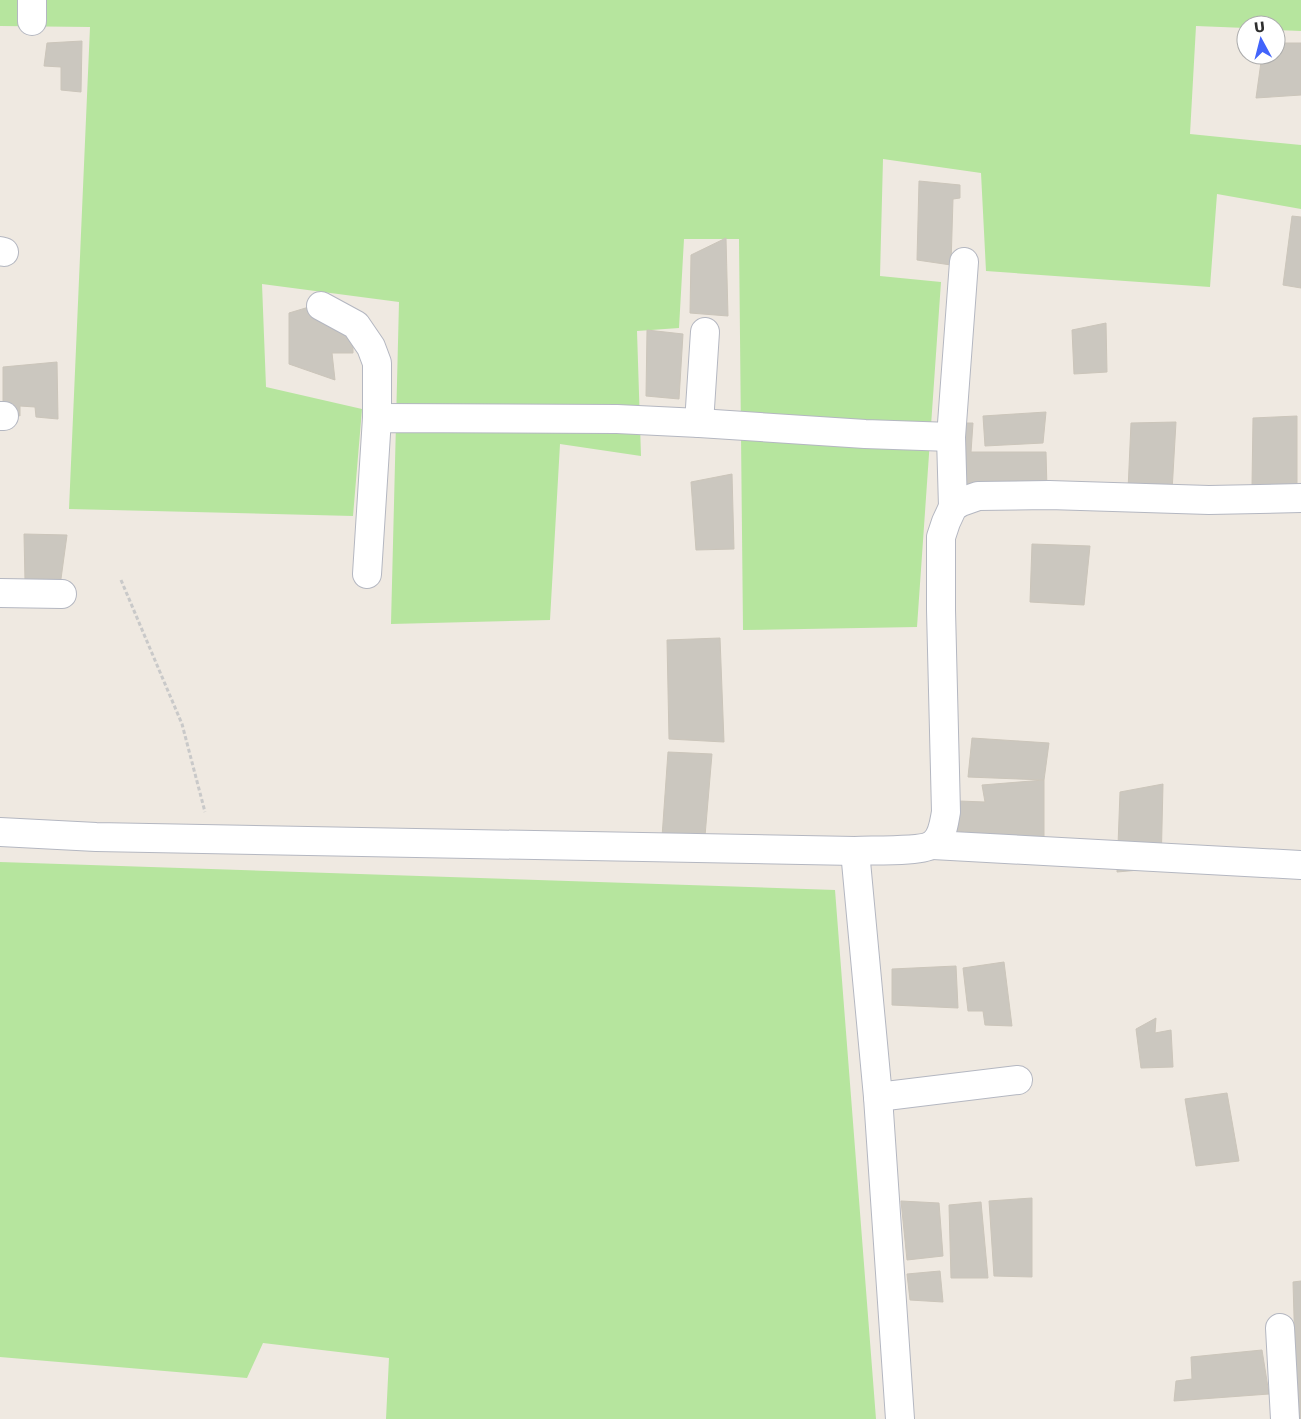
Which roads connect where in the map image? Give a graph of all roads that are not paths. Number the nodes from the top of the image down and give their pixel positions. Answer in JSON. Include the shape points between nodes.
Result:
{"nodes":[{"id":1,"x":964,"y":262,"type":"dead end"},
{"id":2,"x":321,"y":306,"type":"dead end"},
{"id":3,"x":705,"y":332,"type":"dead end"},
{"id":4,"x":377,"y":418,"type":"junction"},
{"id":5,"x":699,"y":423,"type":"junction"},
{"id":6,"x":952,"y":437,"type":"junction"},
{"id":7,"x":1301,"y":498,"type":"edge"},
{"id":8,"x":953,"y":507,"type":"junction"},
{"id":9,"x":367,"y":574,"type":"dead end"},
{"id":10,"x":0,"y":593,"type":"edge"},
{"id":11,"x":62,"y":594,"type":"dead end"},
{"id":12,"x":0,"y":832,"type":"edge"},
{"id":13,"x":933,"y":845,"type":"junction"},
{"id":14,"x":855,"y":851,"type":"junction"},
{"id":15,"x":1301,"y":865,"type":"edge"},
{"id":16,"x":1018,"y":1080,"type":"dead end"},
{"id":17,"x":878,"y":1097,"type":"junction"},
{"id":18,"x":1280,"y":1328,"type":"dead end"},
{"id":19,"x":900,"y":1419,"type":"edge"},
{"id":20,"x":1285,"y":1419,"type":"edge"}],
"edges":[{"from":1,"to":6,"type":"street"},
{"from":2,"to":4,"type":"street","via":[[356,325],[371,347],[377,363]]},
{"from":3,"to":5,"type":"street"},
{"from":4,"to":5,"type":"street"},
{"from":4,"to":9,"type":"street"},
{"from":5,"to":6,"type":"street"},
{"from":6,"to":8,"type":"street"},
{"from":7,"to":8,"type":"street","via":[[1209,500],[978,496]]},
{"from":8,"to":13,"type":"street","via":[[941,537],[946,812],[941,832]]},
{"from":10,"to":11,"type":"street"},
{"from":12,"to":14,"type":"street","via":[[96,837]]},
{"from":13,"to":14,"type":"street","via":[[920,849]]},
{"from":13,"to":15,"type":"street"},
{"from":14,"to":17,"type":"street"},
{"from":16,"to":17,"type":"street"},
{"from":17,"to":19,"type":"street"},
{"from":18,"to":20,"type":"street"}]}
